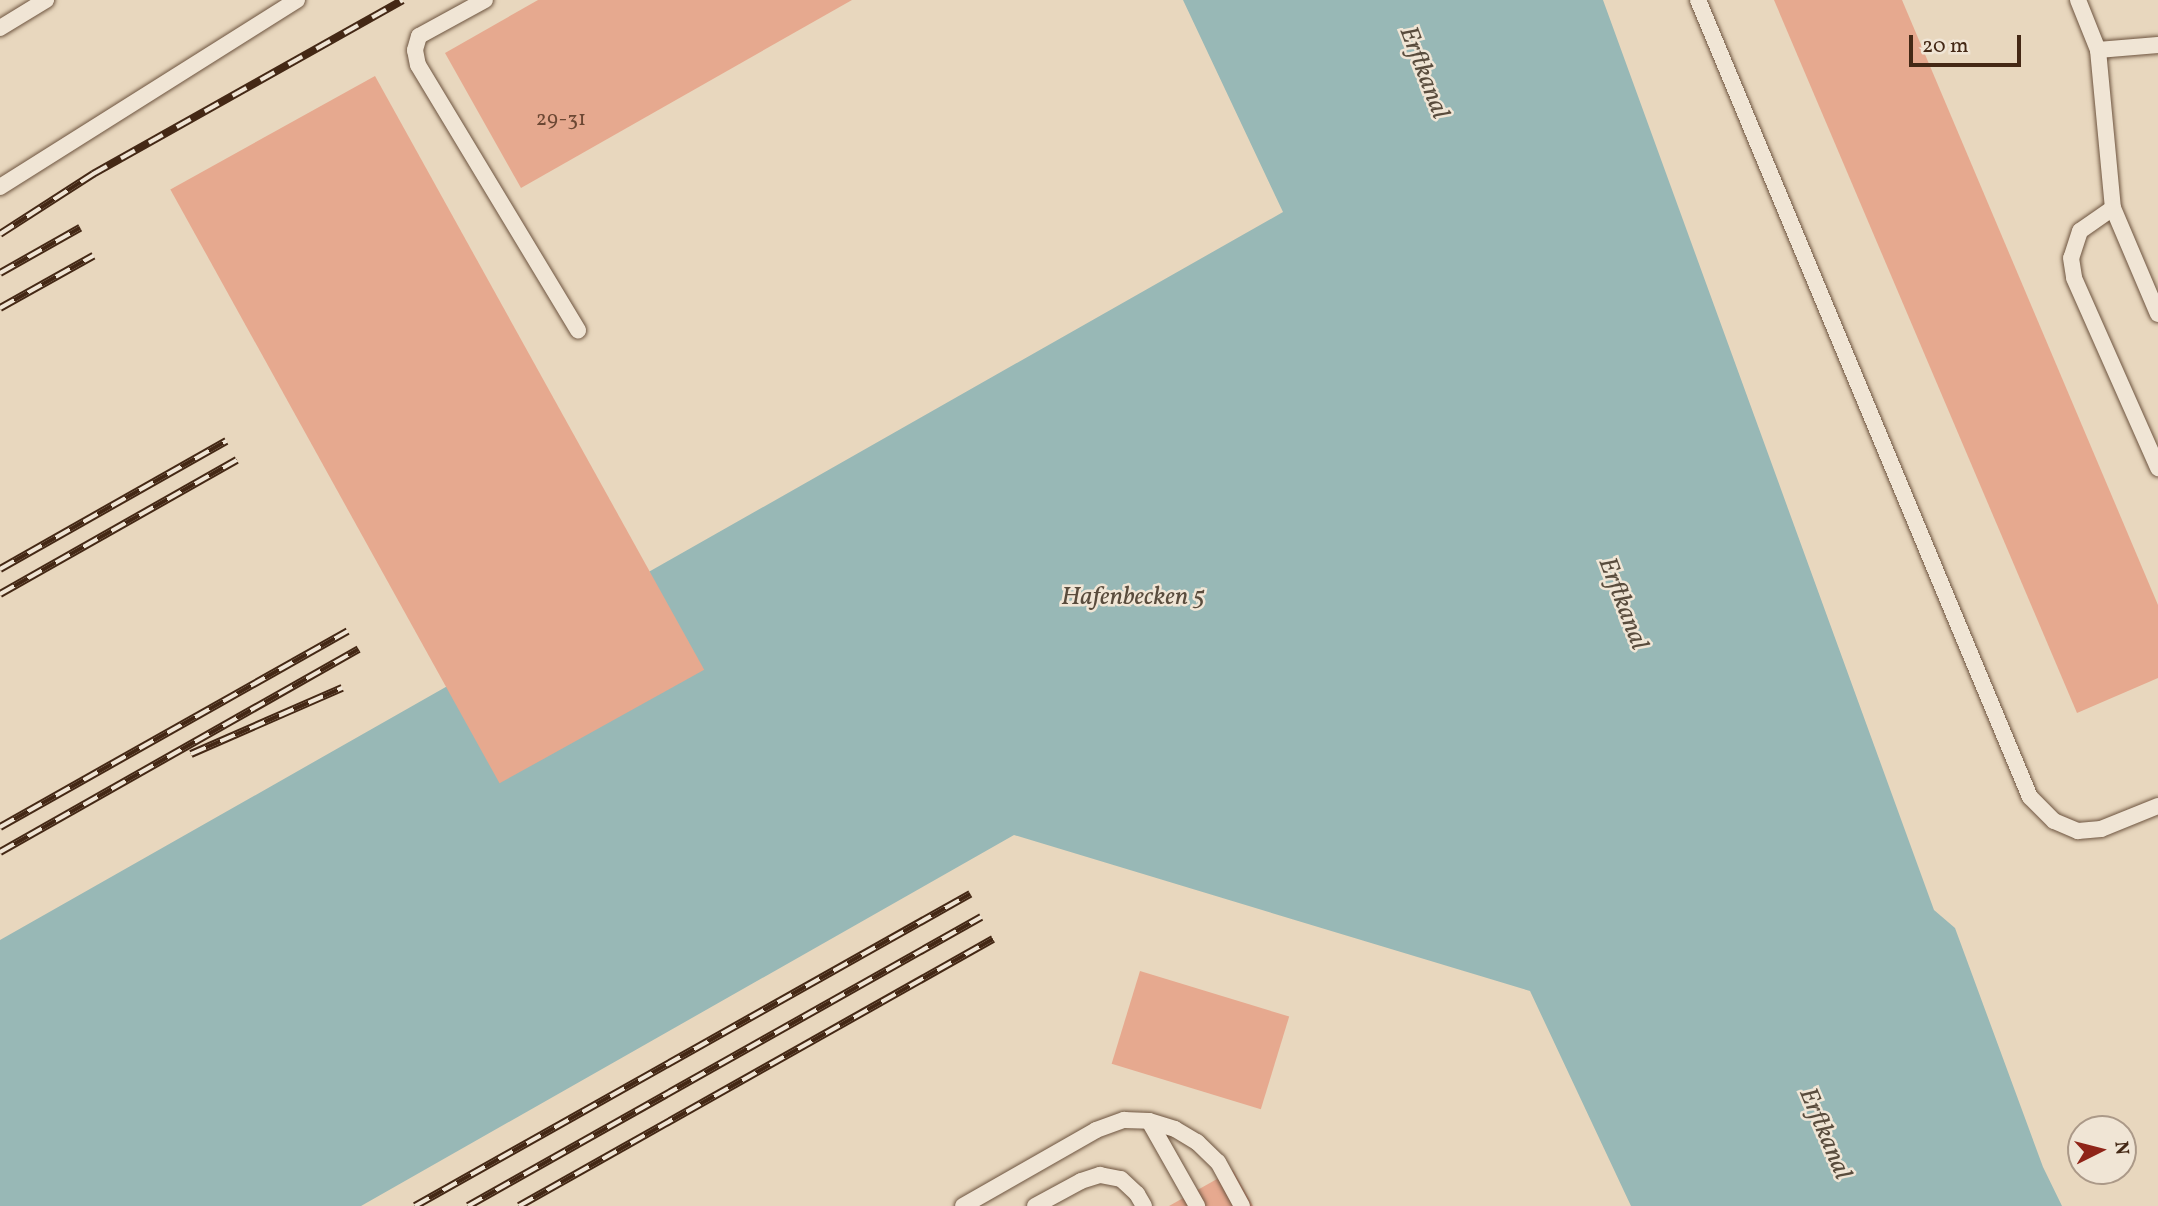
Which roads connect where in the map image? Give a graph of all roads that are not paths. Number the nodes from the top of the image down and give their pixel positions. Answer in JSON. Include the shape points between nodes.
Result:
{"nodes":[{"id":1,"x":46,"y":0,"type":"edge"},
{"id":2,"x":297,"y":0,"type":"edge"},
{"id":3,"x":485,"y":0,"type":"edge"},
{"id":4,"x":1699,"y":0,"type":"edge"},
{"id":5,"x":2078,"y":0,"type":"edge"},
{"id":6,"x":0,"y":28,"type":"edge"},
{"id":7,"x":2158,"y":45,"type":"edge"},
{"id":8,"x":2098,"y":50,"type":"junction"},
{"id":9,"x":0,"y":187,"type":"edge"},
{"id":10,"x":2113,"y":208,"type":"junction"},
{"id":11,"x":2158,"y":314,"type":"edge"},
{"id":12,"x":578,"y":330,"type":"dead end"},
{"id":13,"x":2158,"y":468,"type":"edge"},
{"id":14,"x":2158,"y":806,"type":"edge"},
{"id":15,"x":1149,"y":1121,"type":"junction"},
{"id":16,"x":964,"y":1206,"type":"edge"},
{"id":17,"x":1035,"y":1206,"type":"edge"},
{"id":18,"x":1144,"y":1206,"type":"edge"},
{"id":19,"x":1197,"y":1206,"type":"edge"},
{"id":20,"x":1242,"y":1206,"type":"edge"}],
"edges":[{"from":1,"to":6,"type":"lane"},
{"from":2,"to":9,"type":"lane"},
{"from":3,"to":12,"type":"lane","via":[[419,36],[415,50],[418,65]]},
{"from":4,"to":14,"type":"lane","via":[[2030,797],[2054,821],[2078,831],[2101,829]]},
{"from":5,"to":8,"type":"lane"},
{"from":7,"to":8,"type":"lane"},
{"from":8,"to":10,"type":"lane"},
{"from":10,"to":11,"type":"lane"},
{"from":10,"to":13,"type":"lane","via":[[2080,231],[2071,258],[2074,278]]},
{"from":15,"to":16,"type":"lane","via":[[1124,1120],[1096,1130]]},
{"from":15,"to":19,"type":"lane"},
{"from":15,"to":20,"type":"lane","via":[[1197,1142],[1217,1162]]},
{"from":17,"to":18,"type":"lane","via":[[1100,1175],[1121,1180]]}]}
